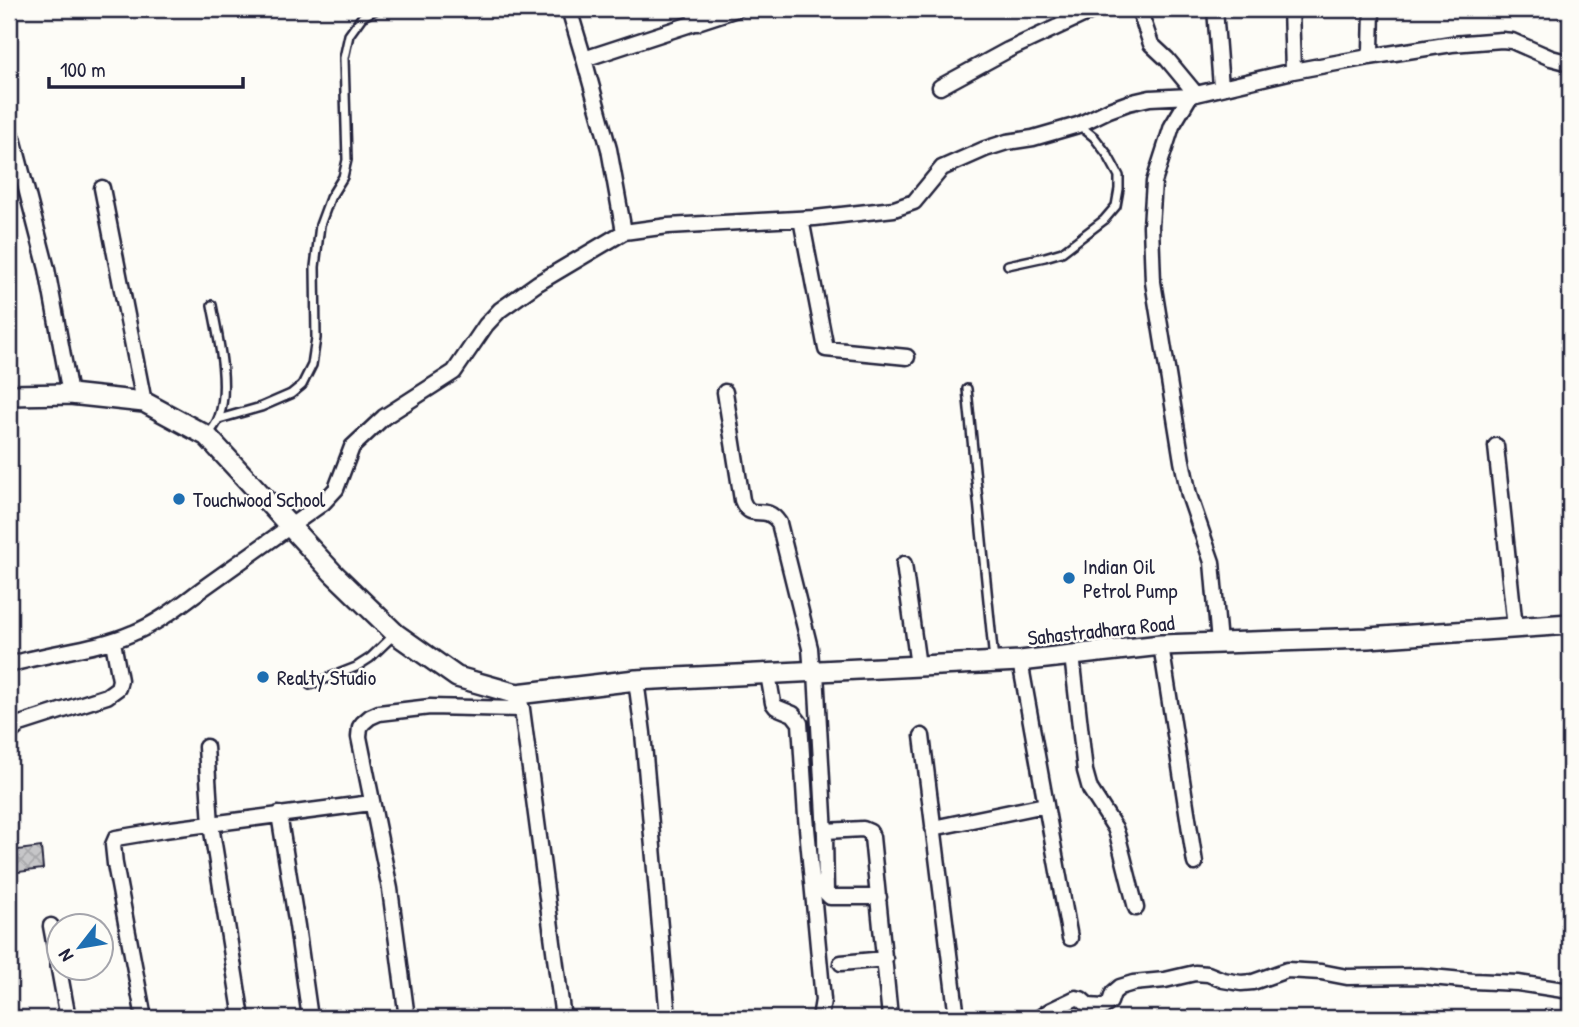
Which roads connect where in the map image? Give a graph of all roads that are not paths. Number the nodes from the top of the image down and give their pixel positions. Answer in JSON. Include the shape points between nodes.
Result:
{"nodes":[{"id":1,"x":377,"y":9,"type":"edge"},
{"id":2,"x":569,"y":9,"type":"edge"},
{"id":3,"x":737,"y":9,"type":"edge"},
{"id":4,"x":1096,"y":9,"type":"edge"},
{"id":5,"x":1139,"y":9,"type":"edge"},
{"id":6,"x":1215,"y":9,"type":"edge"},
{"id":7,"x":1290,"y":9,"type":"edge"},
{"id":8,"x":1371,"y":9,"type":"edge"},
{"id":9,"x":695,"y":16,"type":"edge"},
{"id":10,"x":1369,"y":57,"type":"junction"},
{"id":11,"x":584,"y":59,"type":"junction"},
{"id":12,"x":1570,"y":63,"type":"edge"},
{"id":13,"x":1293,"y":71,"type":"junction"},
{"id":14,"x":940,"y":87,"type":"dead end"},
{"id":15,"x":1221,"y":87,"type":"junction"},
{"id":16,"x":1193,"y":95,"type":"junction"},
{"id":17,"x":1078,"y":125,"type":"junction"},
{"id":18,"x":13,"y":138,"type":"dead end"},
{"id":19,"x":102,"y":188,"type":"dead end"},
{"id":20,"x":801,"y":219,"type":"junction"},
{"id":21,"x":624,"y":232,"type":"junction"},
{"id":22,"x":1009,"y":264,"type":"dead end"},
{"id":23,"x":212,"y":304,"type":"dead end"},
{"id":24,"x":907,"y":357,"type":"dead end"},
{"id":25,"x":967,"y":388,"type":"dead end"},
{"id":26,"x":725,"y":392,"type":"dead end"},
{"id":27,"x":70,"y":394,"type":"junction"},
{"id":28,"x":9,"y":395,"type":"edge"},
{"id":29,"x":144,"y":402,"type":"junction"},
{"id":30,"x":219,"y":419,"type":"junction"},
{"id":31,"x":207,"y":436,"type":"junction"},
{"id":32,"x":1496,"y":446,"type":"dead end"},
{"id":33,"x":291,"y":526,"type":"junction"},
{"id":34,"x":904,"y":564,"type":"dead end"},
{"id":35,"x":1570,"y":624,"type":"edge"},
{"id":36,"x":1515,"y":628,"type":"junction"},
{"id":37,"x":396,"y":634,"type":"junction"},
{"id":38,"x":113,"y":642,"type":"junction"},
{"id":39,"x":1219,"y":643,"type":"junction"},
{"id":40,"x":1161,"y":645,"type":"junction"},
{"id":41,"x":1072,"y":655,"type":"junction"},
{"id":42,"x":1020,"y":660,"type":"junction"},
{"id":43,"x":994,"y":662,"type":"junction"},
{"id":44,"x":9,"y":665,"type":"edge"},
{"id":45,"x":918,"y":666,"type":"junction"},
{"id":46,"x":816,"y":672,"type":"junction"},
{"id":47,"x":768,"y":674,"type":"junction"},
{"id":48,"x":636,"y":680,"type":"junction"},
{"id":49,"x":310,"y":685,"type":"dead end"},
{"id":50,"x":519,"y":702,"type":"junction"},
{"id":51,"x":922,"y":736,"type":"dead end"},
{"id":52,"x":9,"y":738,"type":"edge"},
{"id":53,"x":205,"y":747,"type":"dead end"},
{"id":54,"x":371,"y":803,"type":"junction"},
{"id":55,"x":1045,"y":805,"type":"junction"},
{"id":56,"x":279,"y":814,"type":"junction"},
{"id":57,"x":211,"y":825,"type":"junction"},
{"id":58,"x":933,"y":828,"type":"junction"},
{"id":59,"x":825,"y":831,"type":"junction"},
{"id":60,"x":1195,"y":863,"type":"dead end"},
{"id":61,"x":879,"y":897,"type":"junction"},
{"id":62,"x":1136,"y":908,"type":"dead end"},
{"id":63,"x":1070,"y":938,"type":"dead end"},
{"id":64,"x":885,"y":959,"type":"junction"},
{"id":65,"x":841,"y":963,"type":"dead end"},
{"id":66,"x":61,"y":982,"type":"edge"},
{"id":67,"x":1570,"y":991,"type":"edge"},
{"id":68,"x":890,"y":1017,"type":"edge"},
{"id":69,"x":68,"y":1018,"type":"edge"},
{"id":70,"x":144,"y":1018,"type":"edge"},
{"id":71,"x":242,"y":1018,"type":"edge"},
{"id":72,"x":310,"y":1018,"type":"edge"},
{"id":73,"x":407,"y":1018,"type":"edge"},
{"id":74,"x":563,"y":1018,"type":"edge"},
{"id":75,"x":668,"y":1018,"type":"edge"},
{"id":76,"x":820,"y":1018,"type":"edge"},
{"id":77,"x":957,"y":1018,"type":"edge"},
{"id":78,"x":1039,"y":1018,"type":"edge"}],
"edges":[{"from":1,"to":30,"type":"lane","via":[[362,17],[349,35],[344,58],[346,160],[343,177],[320,225],[312,365],[302,385],[291,394]]},
{"from":2,"to":11,"type":"street"},
{"from":3,"to":9,"type":"street"},
{"from":4,"to":14,"type":"street"},
{"from":5,"to":16,"type":"street","via":[[1151,44]]},
{"from":6,"to":15,"type":"street"},
{"from":7,"to":13,"type":"street"},
{"from":8,"to":10,"type":"street"},
{"from":9,"to":11,"type":"street"},
{"from":10,"to":12,"type":"street","via":[[1502,40]]},
{"from":10,"to":13,"type":"street"},
{"from":11,"to":21,"type":"street","via":[[609,149]]},
{"from":13,"to":15,"type":"street"},
{"from":15,"to":16,"type":"street"},
{"from":16,"to":17,"type":"street","via":[[1128,103]]},
{"from":16,"to":39,"type":"street","via":[[1172,126],[1154,182],[1153,282],[1187,484],[1212,562]]},
{"from":17,"to":20,"type":"street","via":[[966,156],[942,168],[914,202],[894,209]]},
{"from":17,"to":22,"type":"lane","via":[[1094,137],[1119,176],[1116,206],[1062,252]]},
{"from":18,"to":27,"type":"street","via":[[47,269]]},
{"from":19,"to":29,"type":"street"},
{"from":20,"to":21,"type":"street"},
{"from":20,"to":24,"type":"street","via":[[826,349]]},
{"from":21,"to":33,"type":"street","via":[[500,310],[454,372],[384,416],[352,447],[336,489]]},
{"from":23,"to":30,"type":"lane","via":[[221,353]]},
{"from":25,"to":43,"type":"lane"},
{"from":26,"to":46,"type":"street","via":[[742,500],[747,510],[768,512],[779,523]]},
{"from":27,"to":28,"type":"main road","name":"Sahastradhara Road"},
{"from":27,"to":29,"type":"main road","name":"Sahastradhara Road"},
{"from":29,"to":31,"type":"main road","name":"Sahastradhara Road"},
{"from":30,"to":31,"type":"lane"},
{"from":31,"to":33,"type":"main road","name":"Sahastradhara Road"},
{"from":32,"to":36,"type":"street"},
{"from":33,"to":37,"type":"main road","name":"Sahastradhara Road"},
{"from":33,"to":38,"type":"street","via":[[162,618]]},
{"from":34,"to":45,"type":"street"},
{"from":35,"to":36,"type":"main road","name":"Sahastradhara Road"},
{"from":36,"to":39,"type":"main road","name":"Sahastradhara Road"},
{"from":37,"to":49,"type":"lane","via":[[356,667]]},
{"from":37,"to":50,"type":"main road","name":"Sahastradhara Road","via":[[457,677]]},
{"from":38,"to":44,"type":"street"},
{"from":38,"to":52,"type":"street","via":[[118,688],[107,696],[20,724]]},
{"from":39,"to":40,"type":"main road","name":"Sahastradhara Road"},
{"from":40,"to":41,"type":"main road","name":"Sahastradhara Road"},
{"from":40,"to":60,"type":"street"},
{"from":41,"to":42,"type":"main road","name":"Sahastradhara Road"},
{"from":41,"to":62,"type":"street","via":[[1085,771],[1090,789],[1118,836]]},
{"from":42,"to":43,"type":"main road","name":"Sahastradhara Road"},
{"from":42,"to":55,"type":"street"},
{"from":43,"to":45,"type":"main road","name":"Sahastradhara Road"},
{"from":45,"to":46,"type":"main road","name":"Sahastradhara Road"},
{"from":46,"to":47,"type":"main road","name":"Sahastradhara Road"},
{"from":46,"to":59,"type":"street"},
{"from":47,"to":48,"type":"main road","name":"Sahastradhara Road"},
{"from":47,"to":76,"type":"street","via":[[773,703],[793,713],[800,723],[823,1000]]},
{"from":48,"to":50,"type":"main road","name":"Sahastradhara Road"},
{"from":48,"to":75,"type":"street"},
{"from":50,"to":54,"type":"street","via":[[430,707],[370,717],[360,727],[359,737]]},
{"from":50,"to":74,"type":"street"},
{"from":51,"to":58,"type":"street"},
{"from":53,"to":57,"type":"street"},
{"from":54,"to":56,"type":"street"},
{"from":54,"to":73,"type":"street","via":[[390,889]]},
{"from":55,"to":58,"type":"street"},
{"from":55,"to":63,"type":"street"},
{"from":56,"to":57,"type":"street"},
{"from":56,"to":72,"type":"street"},
{"from":57,"to":70,"type":"street","via":[[118,837],[113,843]]},
{"from":57,"to":71,"type":"street"},
{"from":58,"to":77,"type":"street"},
{"from":59,"to":61,"type":"street","via":[[870,832]]},
{"from":59,"to":61,"type":"street","via":[[829,896]]},
{"from":61,"to":64,"type":"street"},
{"from":64,"to":65,"type":"street"},
{"from":64,"to":68,"type":"street"},
{"from":66,"to":69,"type":"street"},
{"from":67,"to":78,"type":"street","via":[[1421,976],[1347,977],[1287,970],[1241,983],[1195,973],[1120,987],[1103,1007],[1076,998]]}]}
